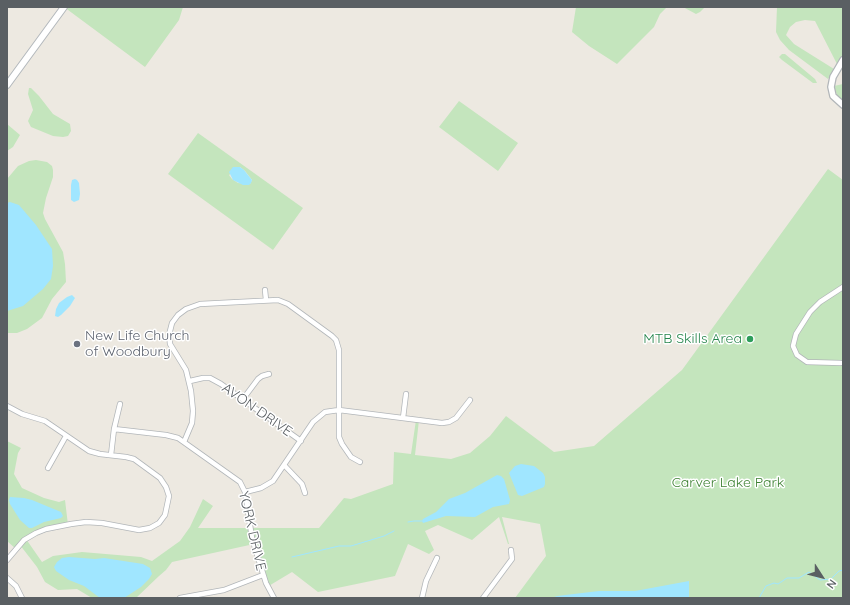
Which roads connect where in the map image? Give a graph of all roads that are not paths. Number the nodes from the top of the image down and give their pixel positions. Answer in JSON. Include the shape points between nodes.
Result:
{"nodes":[{"id":1,"x":64,"y":7,"type":"edge"},
{"id":2,"x":843,"y":60,"type":"edge"},
{"id":3,"x":7,"y":86,"type":"edge"},
{"id":4,"x":843,"y":105,"type":"edge"},
{"id":5,"x":843,"y":287,"type":"edge"},
{"id":6,"x":265,"y":290,"type":"dead end"},
{"id":7,"x":266,"y":300,"type":"junction"},
{"id":8,"x":841,"y":363,"type":"dead end"},
{"id":9,"x":268,"y":374,"type":"dead end"},
{"id":10,"x":190,"y":381,"type":"junction"},
{"id":11,"x":406,"y":394,"type":"dead end"},
{"id":12,"x":243,"y":400,"type":"junction"},
{"id":13,"x":470,"y":400,"type":"dead end"},
{"id":14,"x":120,"y":404,"type":"dead end"},
{"id":15,"x":7,"y":406,"type":"edge"},
{"id":16,"x":339,"y":410,"type":"junction"},
{"id":17,"x":403,"y":418,"type":"junction"},
{"id":18,"x":114,"y":429,"type":"junction"},
{"id":19,"x":66,"y":436,"type":"junction"},
{"id":20,"x":301,"y":441,"type":"junction"},
{"id":21,"x":184,"y":442,"type":"junction"},
{"id":22,"x":111,"y":455,"type":"junction"},
{"id":23,"x":360,"y":462,"type":"dead end"},
{"id":24,"x":284,"y":465,"type":"junction"},
{"id":25,"x":48,"y":468,"type":"dead end"},
{"id":26,"x":245,"y":492,"type":"junction"},
{"id":27,"x":305,"y":493,"type":"dead end"},
{"id":28,"x":510,"y":550,"type":"dead end"},
{"id":29,"x":437,"y":558,"type":"dead end"},
{"id":30,"x":7,"y":560,"type":"edge"},
{"id":31,"x":263,"y":575,"type":"junction"},
{"id":32,"x":7,"y":578,"type":"edge"},
{"id":33,"x":22,"y":598,"type":"edge"},
{"id":34,"x":180,"y":598,"type":"edge"},
{"id":35,"x":274,"y":598,"type":"edge"},
{"id":36,"x":422,"y":598,"type":"edge"},
{"id":37,"x":484,"y":598,"type":"edge"}],
"edges":[{"from":1,"to":3,"type":"main road"},
{"from":2,"to":4,"type":"street","via":[[832,79],[831,89],[834,97]]},
{"from":5,"to":8,"type":"street","via":[[810,312],[796,334],[793,346],[798,355],[807,362]]},
{"from":6,"to":7,"type":"street"},
{"from":7,"to":10,"type":"street","via":[[203,303],[190,307],[178,315],[170,327],[169,339]]},
{"from":7,"to":16,"type":"street","via":[[278,300],[288,304],[336,340],[339,350]]},
{"from":9,"to":12,"type":"street","via":[[258,379]]},
{"from":10,"to":12,"type":"street","name":"AVON DRIVE","via":[[210,378]]},
{"from":10,"to":21,"type":"street","via":[[193,418]]},
{"from":11,"to":17,"type":"street"},
{"from":12,"to":20,"type":"street","name":"AVON DRIVE"},
{"from":13,"to":17,"type":"street","via":[[459,415],[449,422],[437,423]]},
{"from":14,"to":18,"type":"street"},
{"from":15,"to":19,"type":"street","via":[[45,421]]},
{"from":16,"to":17,"type":"street"},
{"from":16,"to":20,"type":"street","via":[[325,412],[318,417]]},
{"from":16,"to":23,"type":"street","via":[[339,437],[351,457]]},
{"from":18,"to":21,"type":"street","name":"YORK DRIVE","via":[[172,436]]},
{"from":18,"to":22,"type":"street"},
{"from":19,"to":22,"type":"street","via":[[89,451]]},
{"from":19,"to":25,"type":"street"},
{"from":20,"to":24,"type":"street"},
{"from":21,"to":26,"type":"street","name":"YORK DRIVE","via":[[240,482]]},
{"from":22,"to":30,"type":"street","via":[[134,459],[164,483],[168,491],[168,500],[166,514],[159,522],[143,530],[93,522],[46,529],[24,540]]},
{"from":24,"to":26,"type":"street","via":[[267,486]]},
{"from":24,"to":27,"type":"street","via":[[302,484]]},
{"from":26,"to":31,"type":"street","name":"YORK DRIVE","via":[[252,538]]},
{"from":28,"to":37,"type":"street","via":[[512,559]]},
{"from":29,"to":36,"type":"street","via":[[426,581]]},
{"from":31,"to":34,"type":"street","via":[[224,590]]},
{"from":31,"to":35,"type":"street","name":"YORK DRIVE"},
{"from":32,"to":33,"type":"street","via":[[16,586]]}]}
